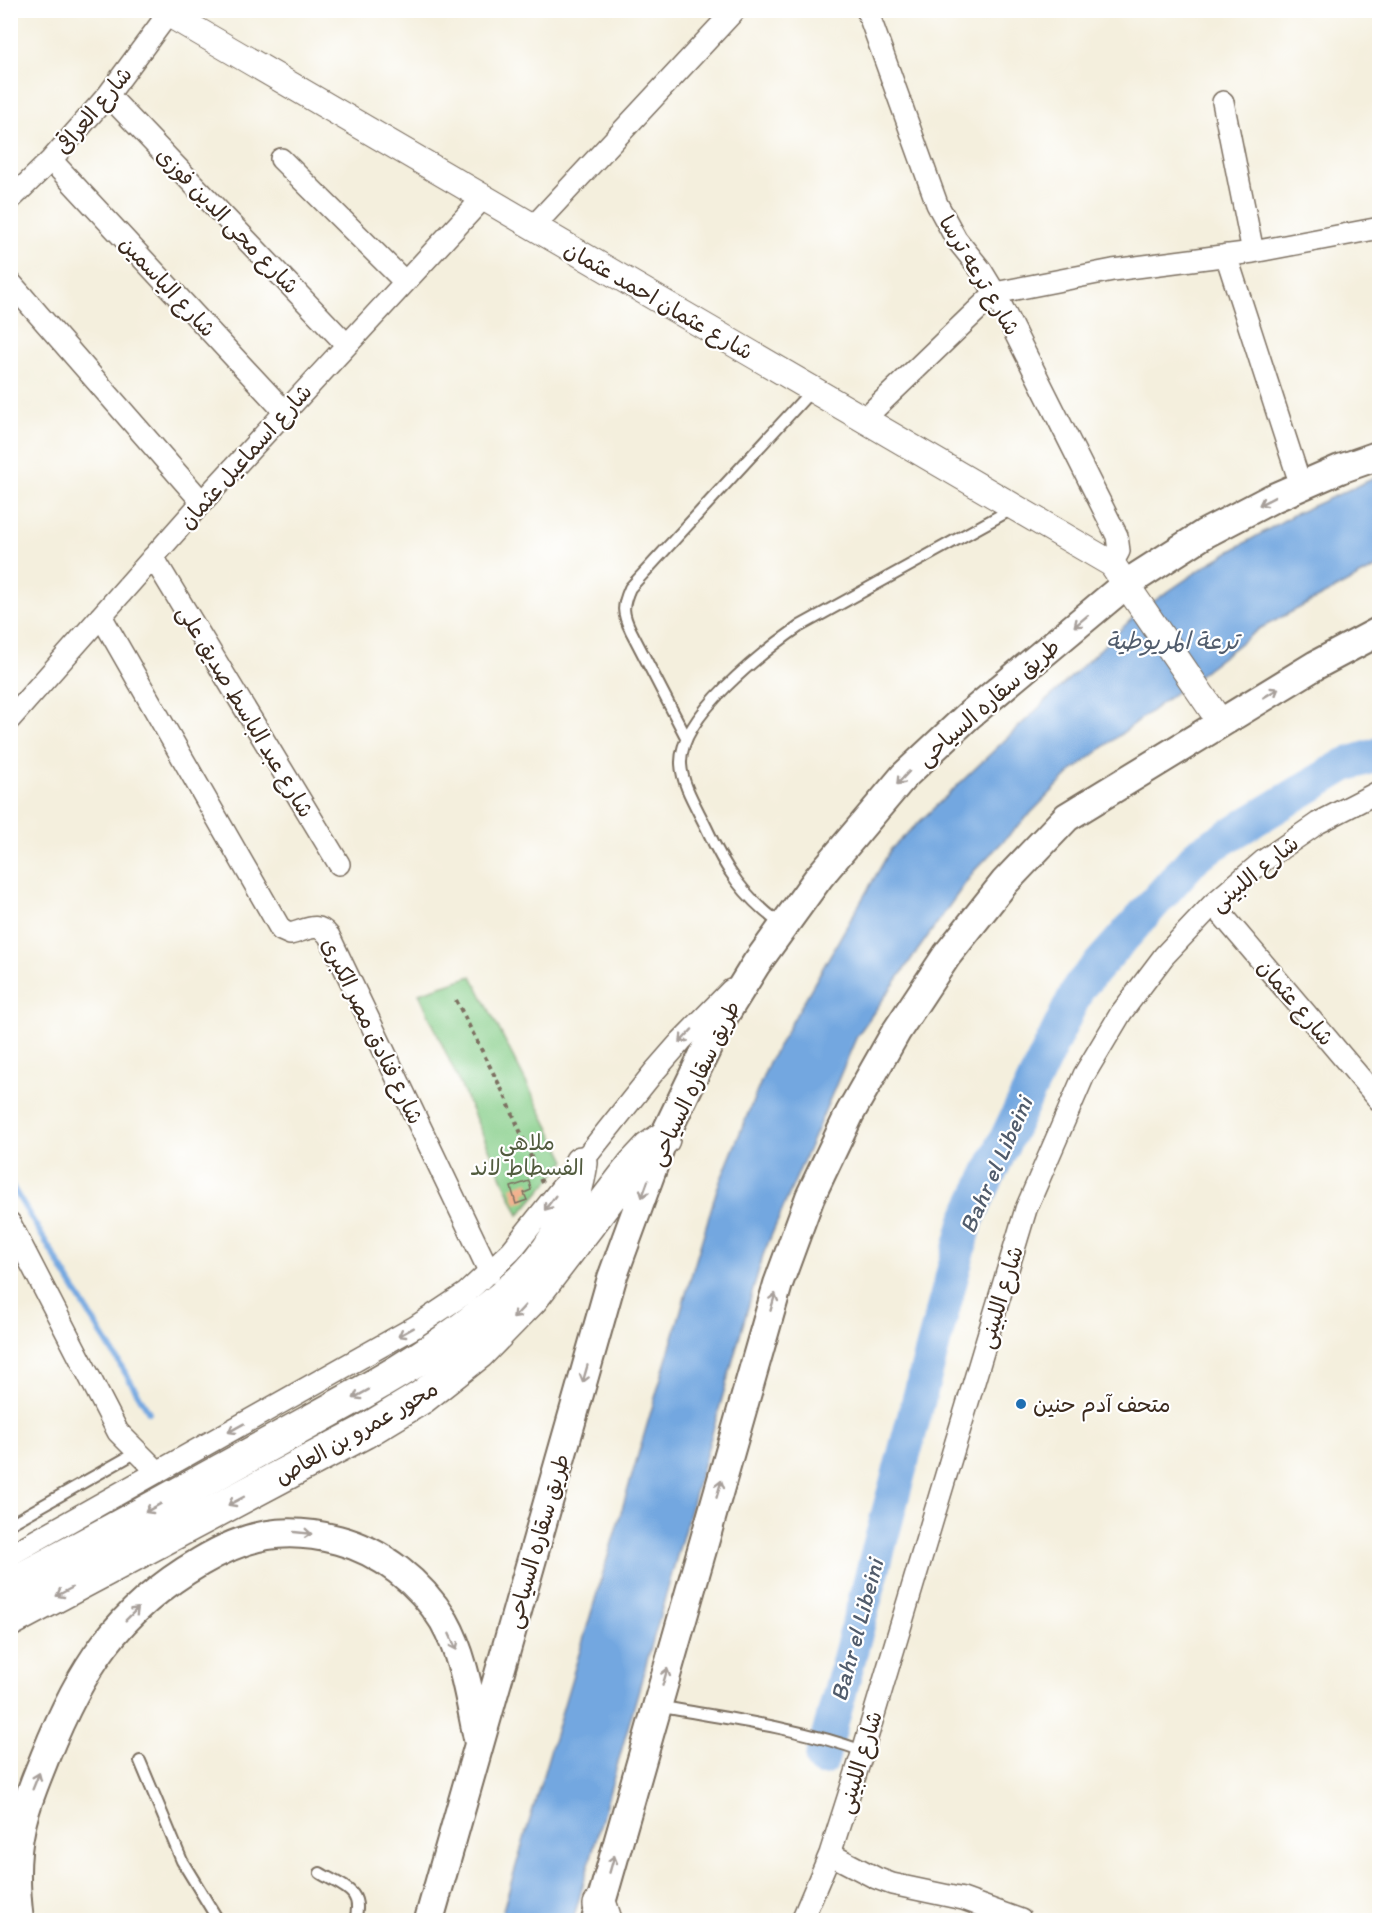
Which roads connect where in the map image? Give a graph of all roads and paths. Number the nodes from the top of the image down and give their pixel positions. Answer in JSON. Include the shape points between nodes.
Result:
{"nodes":[{"id":1,"x":735,"y":10,"type":"edge"},
{"id":2,"x":867,"y":10,"type":"edge"},
{"id":3,"x":167,"y":12,"type":"edge"},
{"id":4,"x":108,"y":95,"type":"junction"},
{"id":5,"x":1223,"y":102,"type":"dead end"},
{"id":6,"x":281,"y":159,"type":"dead end"},
{"id":7,"x":51,"y":160,"type":"junction"},
{"id":8,"x":483,"y":198,"type":"junction"},
{"id":9,"x":10,"y":200,"type":"edge"},
{"id":10,"x":533,"y":227,"type":"junction"},
{"id":11,"x":1380,"y":228,"type":"edge"},
{"id":12,"x":1253,"y":252,"type":"junction"},
{"id":13,"x":1226,"y":255,"type":"junction"},
{"id":14,"x":10,"y":282,"type":"edge"},
{"id":15,"x":405,"y":282,"type":"junction"},
{"id":16,"x":995,"y":293,"type":"junction"},
{"id":17,"x":347,"y":345,"type":"junction"},
{"id":18,"x":812,"y":389,"type":"junction"},
{"id":19,"x":285,"y":412,"type":"junction"},
{"id":20,"x":864,"y":419,"type":"junction"},
{"id":21,"x":1380,"y":455,"type":"edge"},
{"id":22,"x":1301,"y":486,"type":"junction"},
{"id":23,"x":202,"y":502,"type":"junction"},
{"id":24,"x":1015,"y":507,"type":"junction"},
{"id":25,"x":153,"y":558,"type":"junction"},
{"id":26,"x":1126,"y":584,"type":"junction"},
{"id":27,"x":101,"y":616,"type":"junction"},
{"id":28,"x":1380,"y":631,"type":"edge"},
{"id":29,"x":1215,"y":715,"type":"junction"},
{"id":30,"x":10,"y":719,"type":"edge"},
{"id":31,"x":686,"y":737,"type":"junction"},
{"id":32,"x":1379,"y":793,"type":"edge"},
{"id":33,"x":339,"y":864,"type":"dead end"},
{"id":34,"x":1213,"y":904,"type":"junction"},
{"id":35,"x":783,"y":927,"type":"junction"},
{"id":36,"x":756,"y":964,"type":"junction"},
{"id":37,"x":456,"y":1000,"type":"dead end"},
{"id":38,"x":1380,"y":1101,"type":"edge"},
{"id":39,"x":663,"y":1139,"type":"junction"},
{"id":40,"x":581,"y":1163,"type":"junction"},
{"id":41,"x":550,"y":1204,"type":"junction"},
{"id":42,"x":10,"y":1223,"type":"edge"},
{"id":43,"x":489,"y":1273,"type":"junction"},
{"id":44,"x":137,"y":1452,"type":"junction"},
{"id":45,"x":158,"y":1472,"type":"junction"},
{"id":46,"x":10,"y":1524,"type":"edge"},
{"id":47,"x":10,"y":1555,"type":"edge"},
{"id":48,"x":10,"y":1585,"type":"edge"},
{"id":49,"x":10,"y":1620,"type":"edge"},
{"id":50,"x":657,"y":1706,"type":"junction"},
{"id":51,"x":480,"y":1746,"type":"junction"},
{"id":52,"x":856,"y":1748,"type":"junction"},
{"id":53,"x":140,"y":1761,"type":"dead end"},
{"id":54,"x":830,"y":1854,"type":"junction"},
{"id":55,"x":320,"y":1873,"type":"dead end"},
{"id":56,"x":600,"y":1915,"type":"edge"},
{"id":57,"x":19,"y":1920,"type":"edge"},
{"id":58,"x":218,"y":1920,"type":"edge"},
{"id":59,"x":355,"y":1920,"type":"edge"},
{"id":60,"x":429,"y":1920,"type":"edge"},
{"id":61,"x":802,"y":1920,"type":"edge"},
{"id":62,"x":1021,"y":1920,"type":"edge"}],
"edges":[{"from":1,"to":10,"type":"street"},
{"from":2,"to":16,"type":"street","name":"شارع ترعه ترسا","via":[[937,204],[956,239]]},
{"from":3,"to":4,"type":"street","name":"شارع العراقى"},
{"from":3,"to":8,"type":"street","name":"شارع عثمان احمد عثمان"},
{"from":4,"to":7,"type":"street","name":"شارع العراقى"},
{"from":4,"to":17,"type":"street","name":"شارع محى الدين فوزى"},
{"from":5,"to":12,"type":"street"},
{"from":6,"to":15,"type":"street"},
{"from":7,"to":9,"type":"street","name":"شارع العراقى"},
{"from":7,"to":19,"type":"street","name":"شارع الياسمين"},
{"from":8,"to":10,"type":"street","name":"شارع عثمان احمد عثمان"},
{"from":8,"to":15,"type":"street","name":"شارع اسماعيل عثمان"},
{"from":10,"to":18,"type":"street","name":"شارع عثمان احمد عثمان"},
{"from":11,"to":12,"type":"street"},
{"from":12,"to":13,"type":"street"},
{"from":13,"to":16,"type":"street","via":[[1113,270]]},
{"from":13,"to":22,"type":"street"},
{"from":14,"to":23,"type":"street"},
{"from":15,"to":17,"type":"street","name":"شارع اسماعيل عثمان"},
{"from":16,"to":20,"type":"street"},
{"from":16,"to":26,"type":"street","name":"شارع ترعه ترسا","via":[[1117,536]]},
{"from":17,"to":19,"type":"street","name":"شارع اسماعيل عثمان"},
{"from":18,"to":20,"type":"street","name":"شارع عثمان احمد عثمان"},
{"from":18,"to":31,"type":"lane","via":[[630,588],[624,602],[624,617]]},
{"from":19,"to":23,"type":"street","name":"شارع اسماعيل عثمان"},
{"from":20,"to":24,"type":"street","name":"شارع عثمان احمد عثمان"},
{"from":21,"to":22,"type":"main road","name":"طريق سقاره السياحى"},
{"from":22,"to":26,"type":"main road","name":"طريق سقاره السياحى","one_way":true,"via":[[1204,534]]},
{"from":23,"to":25,"type":"street","name":"شارع اسماعيل عثمان"},
{"from":24,"to":26,"type":"street","name":"شارع عثمان احمد عثمان"},
{"from":24,"to":31,"type":"lane","via":[[800,626],[749,664]]},
{"from":25,"to":27,"type":"street","name":"شارع اسماعيل عثمان"},
{"from":25,"to":33,"type":"street","name":"شارع عبد الباسط صديق على"},
{"from":26,"to":29,"type":"street"},
{"from":26,"to":35,"type":"main road","name":"طريق سقاره السياحى","one_way":true,"via":[[935,745],[876,808]]},
{"from":27,"to":30,"type":"street","name":"شارع اسماعيل عثمان"},
{"from":27,"to":43,"type":"street","name":"شارع فنادق مصر الكبرى","via":[[279,926],[290,934],[320,927],[329,936]]},
{"from":29,"to":28,"type":"main road","one_way":true},
{"from":50,"to":29,"type":"main road","one_way":true,"via":[[777,1284],[810,1197],[850,1113],[896,1032],[947,955],[998,891],[1067,817]]},
{"from":31,"to":35,"type":"lane","via":[[681,751],[685,781],[719,856],[745,894]]},
{"from":32,"to":34,"type":"street","name":"شارع اللبينى","via":[[1309,829],[1263,861]]},
{"from":34,"to":38,"type":"street","name":"شارع عثمان"},
{"from":34,"to":52,"type":"street","name":"شارع اللبينى","via":[[1164,956],[1120,1013],[1084,1075],[1026,1209]]},
{"from":35,"to":36,"type":"main road","name":"طريق سقاره السياحى"},
{"from":36,"to":39,"type":"main road","name":"طريق سقاره السياحى","via":[[717,1027]]},
{"from":36,"to":40,"type":"street","one_way":true,"via":[[681,1041]]},
{"from":37,"to":41,"type":"path","via":[[506,1098]]},
{"from":39,"to":49,"type":"main road","name":"محور عمرو بن العاص","one_way":true,"via":[[634,1165],[531,1299],[479,1352],[429,1392],[364,1432]]},
{"from":39,"to":51,"type":"main road","name":"طريق سقاره السياحى","one_way":true,"via":[[612,1278]]},
{"from":40,"to":41,"type":"street","one_way":true},
{"from":40,"to":48,"type":"main road","one_way":true,"via":[[572,1203],[555,1241],[530,1273],[466,1326],[363,1393]]},
{"from":41,"to":43,"type":"street"},
{"from":42,"to":44,"type":"street","via":[[118,1432]]},
{"from":43,"to":45,"type":"street","one_way":true,"via":[[415,1327]]},
{"from":44,"to":45,"type":"street"},
{"from":44,"to":46,"type":"lane"},
{"from":45,"to":47,"type":"street"},
{"from":50,"to":52,"type":"lane"},
{"from":56,"to":50,"type":"main road","one_way":true},
{"from":57,"to":51,"type":"main road","one_way":true,"via":[[15,1889],[21,1826],[61,1718],[87,1669],[120,1625],[161,1587],[208,1558],[250,1539],[289,1532],[320,1535],[378,1556],[403,1574],[437,1612],[457,1649]]},
{"from":51,"to":60,"type":"main road","name":"طريق سقاره السياحى"},
{"from":52,"to":54,"type":"street","name":"شارع اللبينى"},
{"from":53,"to":58,"type":"lane","via":[[182,1861]]},
{"from":54,"to":61,"type":"street","name":"شارع اللبينى"},
{"from":54,"to":62,"type":"street","via":[[892,1884],[963,1899]]},
{"from":55,"to":59,"type":"lane","via":[[355,1895],[359,1907]]}]}
